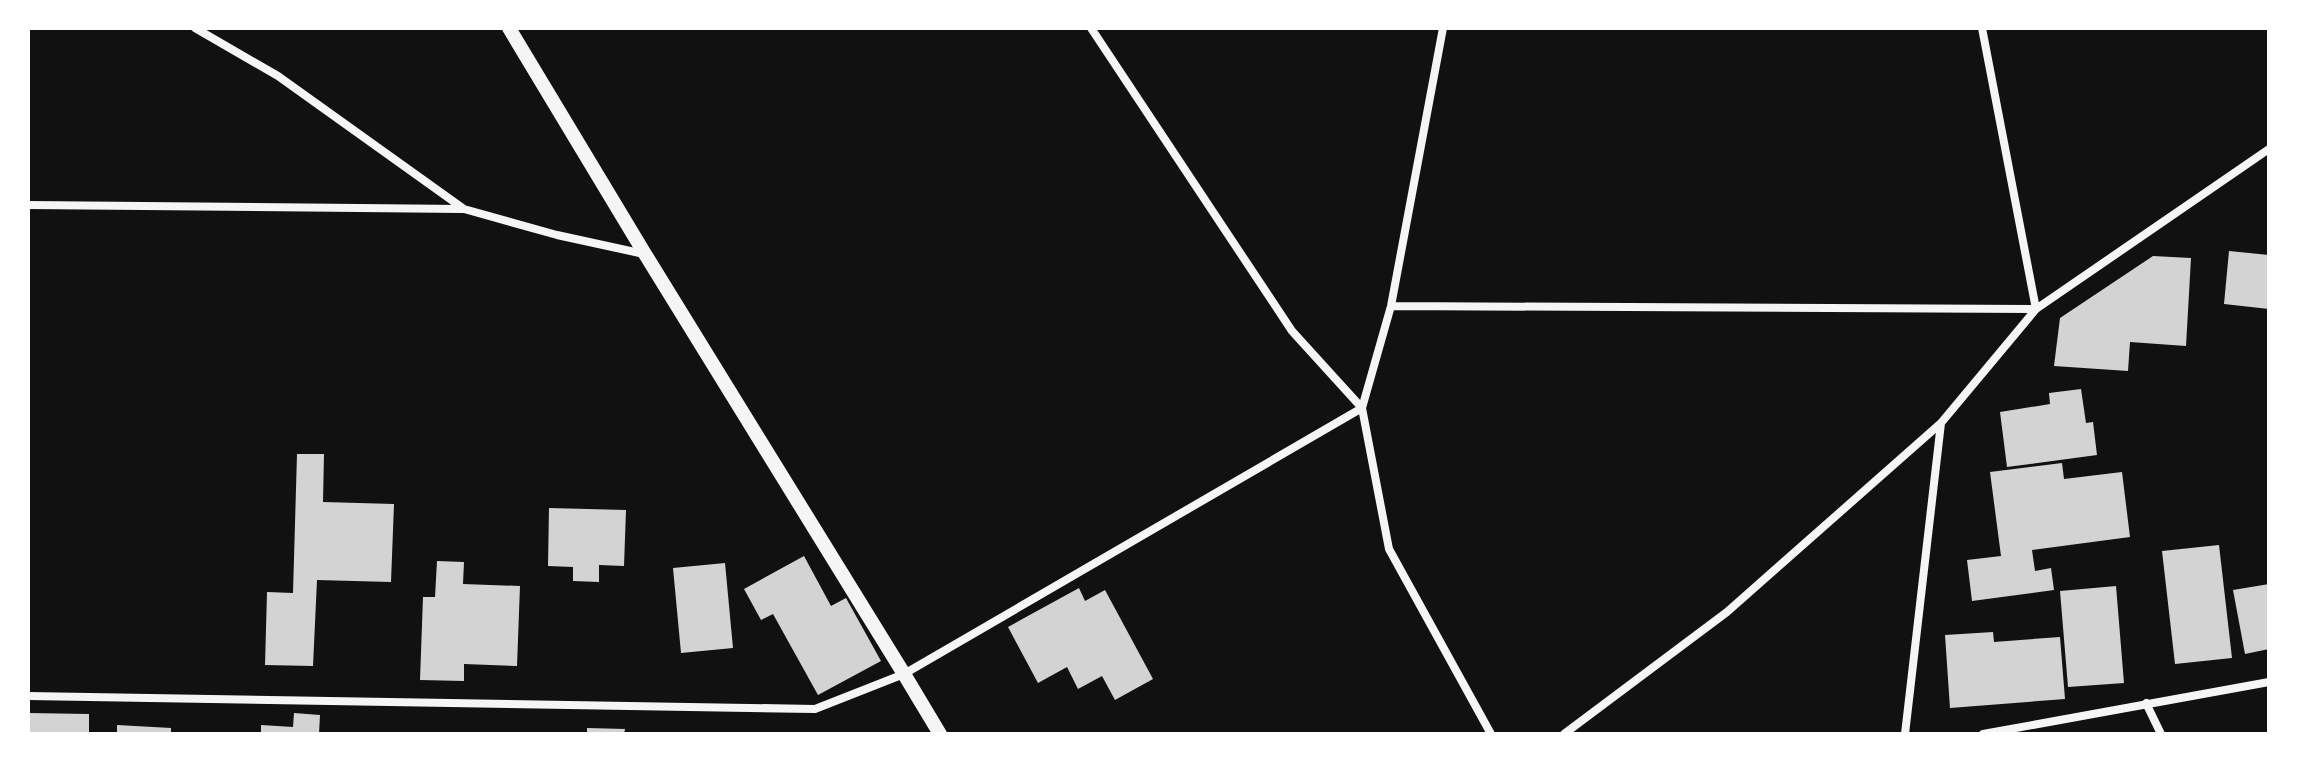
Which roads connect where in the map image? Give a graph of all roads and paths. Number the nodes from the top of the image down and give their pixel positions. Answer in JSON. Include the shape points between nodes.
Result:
{"nodes":[{"id":1,"x":195,"y":28,"type":"edge"},
{"id":2,"x":509,"y":28,"type":"edge"},
{"id":3,"x":1091,"y":28,"type":"edge"},
{"id":4,"x":1443,"y":28,"type":"edge"},
{"id":5,"x":1982,"y":28,"type":"edge"},
{"id":6,"x":2269,"y":149,"type":"edge"},
{"id":7,"x":28,"y":205,"type":"edge"},
{"id":8,"x":464,"y":209,"type":"junction"},
{"id":9,"x":645,"y":254,"type":"junction"},
{"id":10,"x":1391,"y":306,"type":"junction"},
{"id":11,"x":2036,"y":309,"type":"junction"},
{"id":12,"x":1362,"y":408,"type":"junction"},
{"id":13,"x":1941,"y":423,"type":"junction"},
{"id":14,"x":904,"y":674,"type":"junction"},
{"id":15,"x":2269,"y":682,"type":"edge"},
{"id":16,"x":28,"y":696,"type":"edge"},
{"id":17,"x":2146,"y":703,"type":"junction"},
{"id":18,"x":940,"y":734,"type":"edge"},
{"id":19,"x":1491,"y":734,"type":"edge"},
{"id":20,"x":1564,"y":734,"type":"edge"},
{"id":21,"x":1905,"y":734,"type":"edge"},
{"id":22,"x":1983,"y":734,"type":"edge"},
{"id":23,"x":2161,"y":734,"type":"edge"}],
"edges":[{"from":1,"to":8,"type":"street","via":[[278,76]]},
{"from":2,"to":9,"type":"street"},
{"from":3,"to":12,"type":"street","via":[[1292,331]]},
{"from":4,"to":10,"type":"street"},
{"from":5,"to":11,"type":"street"},
{"from":6,"to":11,"type":"street"},
{"from":7,"to":8,"type":"street"},
{"from":8,"to":9,"type":"street"},
{"from":9,"to":14,"type":"street"},
{"from":10,"to":11,"type":"street"},
{"from":10,"to":12,"type":"street"},
{"from":11,"to":13,"type":"street"},
{"from":12,"to":14,"type":"street"},
{"from":12,"to":19,"type":"street","via":[[1389,549]]},
{"from":13,"to":20,"type":"street","via":[[1727,612]]},
{"from":13,"to":21,"type":"street"},
{"from":14,"to":16,"type":"street","via":[[815,709]]},
{"from":14,"to":18,"type":"street"},
{"from":15,"to":17,"type":"street"},
{"from":17,"to":22,"type":"street"},
{"from":17,"to":23,"type":"street"}]}
